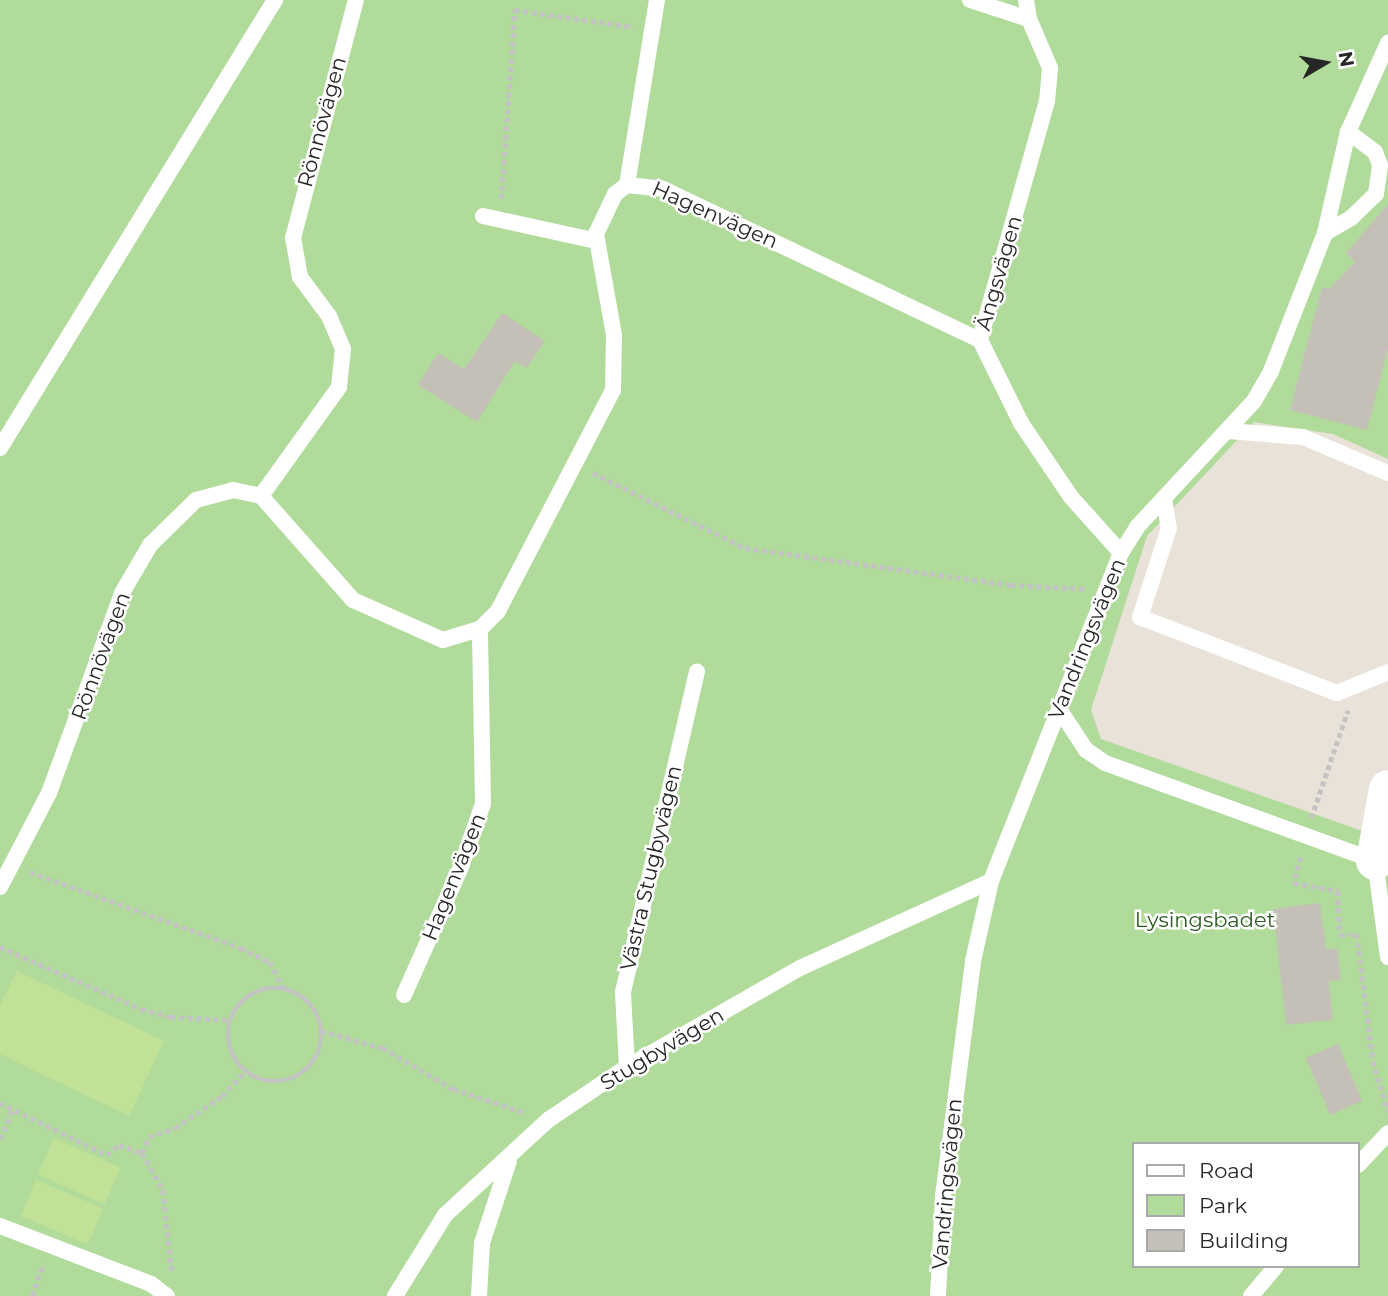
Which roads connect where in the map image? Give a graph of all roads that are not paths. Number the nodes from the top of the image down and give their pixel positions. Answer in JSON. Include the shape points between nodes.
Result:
{"nodes":[{"id":1,"x":275,"y":0,"type":"edge"},
{"id":2,"x":356,"y":0,"type":"edge"},
{"id":3,"x":657,"y":0,"type":"edge"},
{"id":4,"x":970,"y":0,"type":"edge"},
{"id":5,"x":1026,"y":0,"type":"edge"},
{"id":6,"x":1029,"y":19,"type":"junction"},
{"id":7,"x":1388,"y":43,"type":"edge"},
{"id":8,"x":1348,"y":132,"type":"junction"},
{"id":9,"x":627,"y":185,"type":"junction"},
{"id":10,"x":483,"y":216,"type":"dead end"},
{"id":11,"x":1325,"y":233,"type":"junction"},
{"id":12,"x":597,"y":241,"type":"junction"},
{"id":13,"x":980,"y":340,"type":"junction"},
{"id":14,"x":1228,"y":431,"type":"junction"},
{"id":15,"x":0,"y":449,"type":"edge"},
{"id":16,"x":1388,"y":473,"type":"edge"},
{"id":17,"x":261,"y":496,"type":"junction"},
{"id":18,"x":1164,"y":498,"type":"junction"},
{"id":19,"x":1121,"y":553,"type":"junction"},
{"id":20,"x":480,"y":629,"type":"junction"},
{"id":21,"x":697,"y":671,"type":"dead end"},
{"id":22,"x":1388,"y":672,"type":"edge"},
{"id":23,"x":1059,"y":709,"type":"junction"},
{"id":24,"x":1388,"y":789,"type":"edge"},
{"id":25,"x":1375,"y":861,"type":"junction"},
{"id":26,"x":991,"y":881,"type":"junction"},
{"id":27,"x":0,"y":887,"type":"edge"},
{"id":28,"x":1388,"y":957,"type":"edge"},
{"id":29,"x":404,"y":995,"type":"dead end"},
{"id":30,"x":627,"y":1068,"type":"junction"},
{"id":31,"x":1388,"y":1133,"type":"edge"},
{"id":32,"x":509,"y":1161,"type":"junction"},
{"id":33,"x":1360,"y":1163,"type":"edge"},
{"id":34,"x":0,"y":1226,"type":"edge"},
{"id":35,"x":1274,"y":1268,"type":"edge"},
{"id":36,"x":170,"y":1291,"type":"edge"},
{"id":37,"x":395,"y":1296,"type":"edge"},
{"id":38,"x":479,"y":1296,"type":"edge"},
{"id":39,"x":939,"y":1296,"type":"edge"},
{"id":40,"x":1251,"y":1296,"type":"edge"}],
"edges":[{"from":1,"to":15,"type":"lane"},
{"from":2,"to":17,"type":"lane","name":"Rönnövägen","via":[[293,238],[300,277],[337,331],[343,370],[329,404]]},
{"from":3,"to":9,"type":"lane"},
{"from":4,"to":6,"type":"lane"},
{"from":5,"to":6,"type":"lane","name":"Ängsvägen"},
{"from":6,"to":13,"type":"lane","name":"Ängsvägen","via":[[1049,68],[1047,101]]},
{"from":7,"to":8,"type":"lane","name":"Vandringsvägen"},
{"from":8,"to":11,"type":"lane","name":"Vandringsvägen"},
{"from":8,"to":11,"type":"lane","via":[[1375,152],[1380,165],[1376,194],[1351,218]]},
{"from":9,"to":12,"type":"lane","name":"Hagenvägen","via":[[615,194]]},
{"from":9,"to":13,"type":"lane","name":"Hagenvägen","via":[[663,189]]},
{"from":10,"to":12,"type":"lane"},
{"from":11,"to":14,"type":"lane","name":"Vandringsvägen","via":[[1271,371]]},
{"from":12,"to":20,"type":"lane","name":"Hagenvägen","via":[[616,363],[613,390],[498,611]]},
{"from":13,"to":19,"type":"lane","name":"Ängsvägen","via":[[1021,423],[1071,498]]},
{"from":14,"to":16,"type":"lane","via":[[1303,436]]},
{"from":14,"to":18,"type":"lane","name":"Vandringsvägen"},
{"from":17,"to":20,"type":"lane","via":[[318,567],[353,600],[443,640]]},
{"from":17,"to":27,"type":"lane","name":"Rönnövägen","via":[[233,490],[196,500],[150,545],[122,593],[79,720]]},
{"from":18,"to":19,"type":"lane","name":"Vandringsvägen"},
{"from":18,"to":22,"type":"lane","via":[[1169,528],[1140,617],[1337,693]]},
{"from":19,"to":23,"type":"lane","name":"Vandringsvägen"},
{"from":20,"to":29,"type":"lane","name":"Hagenvägen","via":[[483,804],[461,867]]},
{"from":21,"to":30,"type":"lane","name":"Västra Stugbyvägen","via":[[626,980]]},
{"from":23,"to":25,"type":"lane","via":[[1086,750],[1105,763]]},
{"from":23,"to":26,"type":"lane","name":"Vandringsvägen"},
{"from":24,"to":25,"type":"street"},
{"from":25,"to":28,"type":"lane"},
{"from":26,"to":30,"type":"lane","name":"Stugbyvägen","via":[[800,968]]},
{"from":26,"to":39,"type":"lane","name":"Vandringsvägen","via":[[969,989],[943,1196]]},
{"from":30,"to":32,"type":"lane","name":"Stugbyvägen","via":[[548,1120]]},
{"from":31,"to":33,"type":"lane"},
{"from":32,"to":37,"type":"lane","name":"Stugbyvägen","via":[[445,1215]]},
{"from":32,"to":38,"type":"lane","via":[[482,1243]]},
{"from":34,"to":36,"type":"lane"},
{"from":35,"to":40,"type":"lane"}]}
